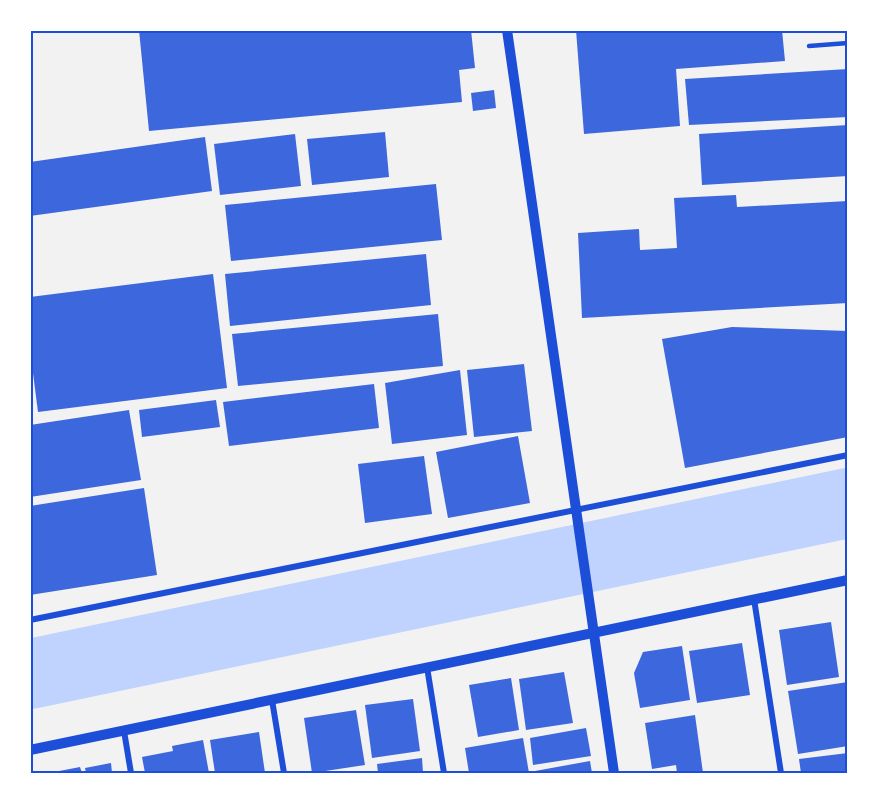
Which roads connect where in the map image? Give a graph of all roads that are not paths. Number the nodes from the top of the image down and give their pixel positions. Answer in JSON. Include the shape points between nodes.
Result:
{"nodes":[{"id":1,"x":507,"y":30,"type":"edge"},
{"id":2,"x":848,"y":43,"type":"edge"},
{"id":3,"x":809,"y":46,"type":"dead end"},
{"id":4,"x":848,"y":455,"type":"edge"},
{"id":5,"x":575,"y":511,"type":"junction"},
{"id":6,"x":848,"y":580,"type":"edge"},
{"id":7,"x":754,"y":599,"type":"junction"},
{"id":8,"x":30,"y":620,"type":"edge"},
{"id":9,"x":592,"y":633,"type":"junction"},
{"id":10,"x":427,"y":667,"type":"junction"},
{"id":11,"x":272,"y":699,"type":"junction"},
{"id":12,"x":124,"y":731,"type":"junction"},
{"id":13,"x":30,"y":750,"type":"edge"},
{"id":14,"x":131,"y":773,"type":"edge"},
{"id":15,"x":284,"y":773,"type":"edge"},
{"id":16,"x":444,"y":773,"type":"edge"},
{"id":17,"x":614,"y":773,"type":"edge"},
{"id":18,"x":781,"y":773,"type":"edge"}],
"edges":[{"from":1,"to":5,"type":"street"},
{"from":2,"to":3,"type":"lane"},
{"from":4,"to":5,"type":"street"},
{"from":5,"to":8,"type":"street"},
{"from":5,"to":9,"type":"street"},
{"from":6,"to":7,"type":"street"},
{"from":7,"to":9,"type":"street"},
{"from":7,"to":18,"type":"street"},
{"from":9,"to":10,"type":"street"},
{"from":9,"to":17,"type":"street"},
{"from":10,"to":11,"type":"street"},
{"from":10,"to":16,"type":"street"},
{"from":11,"to":12,"type":"street"},
{"from":11,"to":15,"type":"street"},
{"from":12,"to":13,"type":"street"},
{"from":12,"to":14,"type":"street"}]}
